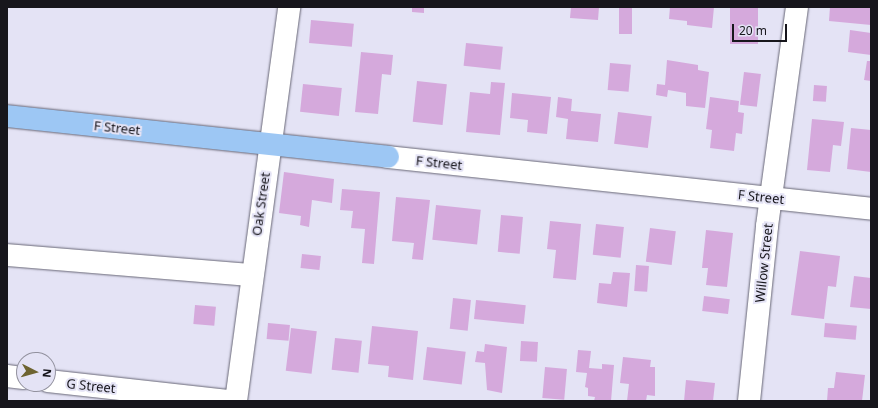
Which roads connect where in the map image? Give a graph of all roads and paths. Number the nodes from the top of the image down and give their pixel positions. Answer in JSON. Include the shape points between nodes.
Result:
{"nodes":[{"id":1,"x":289,"y":7,"type":"edge"},
{"id":2,"x":797,"y":7,"type":"edge"},
{"id":3,"x":7,"y":116,"type":"edge"},
{"id":4,"x":270,"y":144,"type":"junction"},
{"id":5,"x":388,"y":157,"type":"joint"},
{"id":6,"x":772,"y":198,"type":"junction"},
{"id":7,"x":871,"y":208,"type":"edge"},
{"id":8,"x":7,"y":255,"type":"edge"},
{"id":9,"x":251,"y":275,"type":"junction"},
{"id":10,"x":56,"y":382,"type":"edge"},
{"id":11,"x":230,"y":401,"type":"edge"},
{"id":12,"x":236,"y":401,"type":"edge"},
{"id":13,"x":749,"y":401,"type":"edge"}],
"edges":[{"from":1,"to":4,"type":"street","name":"Oak Street"},
{"from":2,"to":6,"type":"street","name":"Willow Street"},
{"from":3,"to":4,"type":"main road","name":"F Street"},
{"from":4,"to":5,"type":"main road","name":"F Street"},
{"from":4,"to":9,"type":"street","name":"Oak Street"},
{"from":5,"to":6,"type":"street","name":"F Street"},
{"from":6,"to":7,"type":"street","name":"F Street"},
{"from":6,"to":13,"type":"street","name":"Willow Street"},
{"from":8,"to":9,"type":"street"},
{"from":9,"to":12,"type":"street","name":"Oak Street"},
{"from":10,"to":11,"type":"street","name":"G Street"}]}
